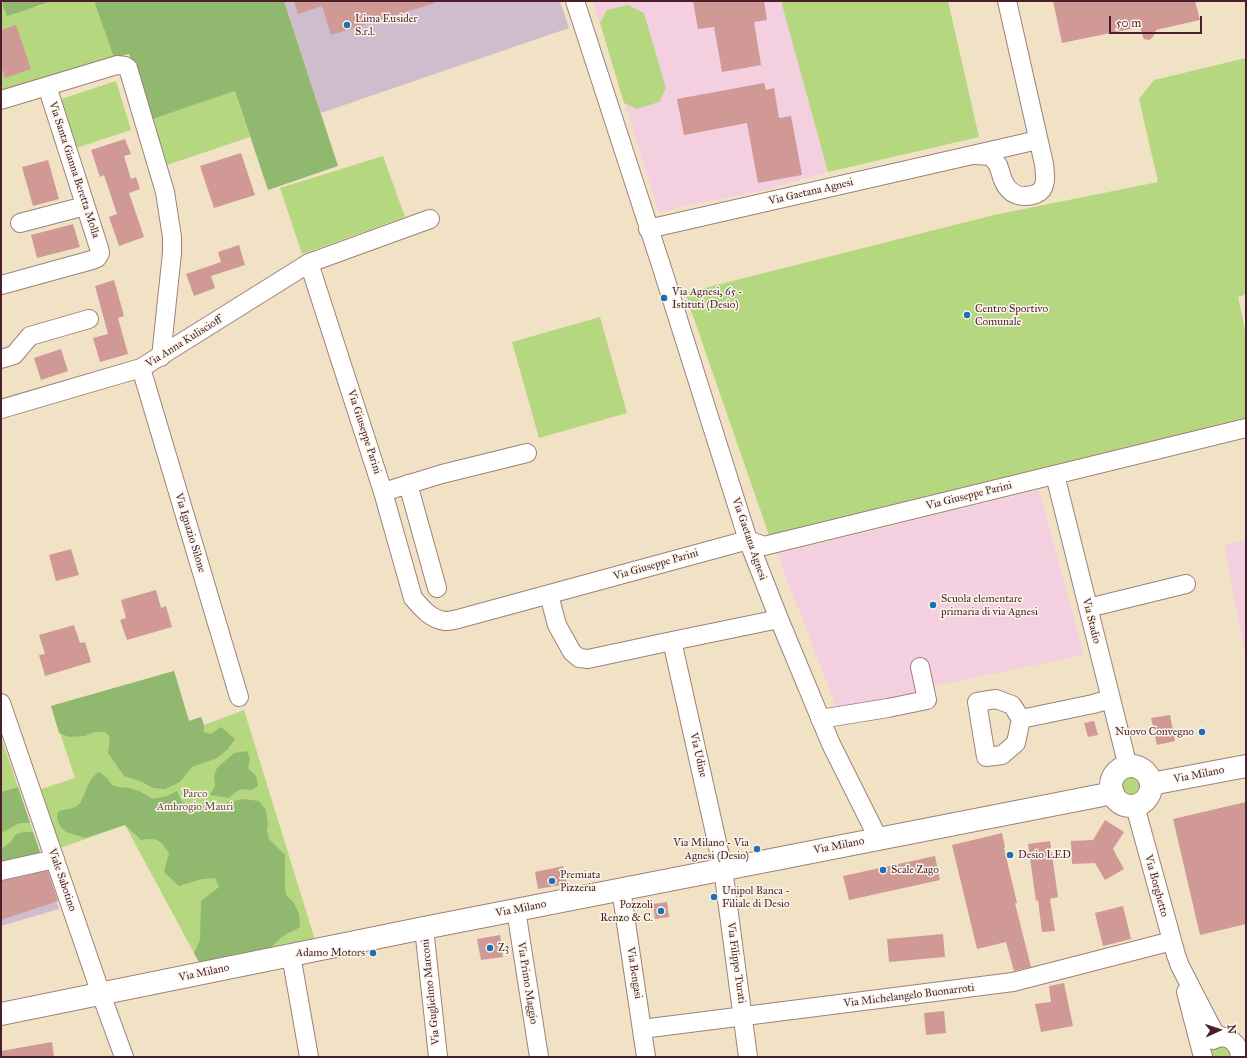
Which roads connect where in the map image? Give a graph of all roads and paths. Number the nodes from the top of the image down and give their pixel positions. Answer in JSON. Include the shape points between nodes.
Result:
{"nodes":[{"id":1,"x":575,"y":1,"type":"edge"},
{"id":2,"x":1007,"y":1,"type":"edge"},
{"id":3,"x":47,"y":86,"type":"junction"},
{"id":4,"x":1,"y":100,"type":"edge"},
{"id":5,"x":1038,"y":140,"type":"junction"},
{"id":6,"x":974,"y":155,"type":"junction"},
{"id":7,"x":85,"y":206,"type":"junction"},
{"id":8,"x":430,"y":219,"type":"dead end"},
{"id":9,"x":20,"y":223,"type":"dead end"},
{"id":10,"x":648,"y":229,"type":"junction"},
{"id":11,"x":308,"y":263,"type":"junction"},
{"id":12,"x":1,"y":285,"type":"edge"},
{"id":13,"x":90,"y":319,"type":"dead end"},
{"id":14,"x":161,"y":357,"type":"junction"},
{"id":15,"x":1,"y":358,"type":"edge"},
{"id":16,"x":141,"y":368,"type":"junction"},
{"id":17,"x":1,"y":409,"type":"edge"},
{"id":18,"x":1246,"y":428,"type":"edge"},
{"id":19,"x":527,"y":453,"type":"dead end"},
{"id":20,"x":1055,"y":475,"type":"junction"},
{"id":21,"x":408,"y":484,"type":"junction"},
{"id":22,"x":383,"y":492,"type":"junction"},
{"id":23,"x":748,"y":540,"type":"junction"},
{"id":24,"x":1186,"y":584,"type":"dead end"},
{"id":25,"x":437,"y":588,"type":"dead end"},
{"id":26,"x":549,"y":595,"type":"junction"},
{"id":27,"x":1088,"y":608,"type":"junction"},
{"id":28,"x":779,"y":619,"type":"junction"},
{"id":29,"x":672,"y":641,"type":"junction"},
{"id":30,"x":920,"y":667,"type":"dead end"},
{"id":31,"x":239,"y":697,"type":"dead end"},
{"id":32,"x":1111,"y":699,"type":"junction"},
{"id":33,"x":1,"y":703,"type":"edge"},
{"id":34,"x":820,"y":719,"type":"junction"},
{"id":35,"x":1021,"y":719,"type":"dead end"},
{"id":36,"x":1246,"y":766,"type":"edge"},
{"id":37,"x":1128,"y":767,"type":"junction"},
{"id":38,"x":1193,"y":776,"type":"junction"},
{"id":39,"x":1246,"y":776,"type":"edge"},
{"id":40,"x":1151,"y":784,"type":"junction"},
{"id":41,"x":1113,"y":793,"type":"junction"},
{"id":42,"x":1135,"y":806,"type":"junction"},
{"id":43,"x":878,"y":838,"type":"junction"},
{"id":44,"x":55,"y":858,"type":"junction"},
{"id":45,"x":723,"y":869,"type":"junction"},
{"id":46,"x":1,"y":871,"type":"edge"},
{"id":47,"x":621,"y":889,"type":"junction"},
{"id":48,"x":516,"y":910,"type":"junction"},
{"id":49,"x":424,"y":928,"type":"junction"},
{"id":50,"x":1172,"y":941,"type":"junction"},
{"id":51,"x":291,"y":955,"type":"junction"},
{"id":52,"x":1180,"y":966,"type":"junction"},
{"id":53,"x":101,"y":994,"type":"junction"},
{"id":54,"x":1,"y":1014,"type":"edge"},
{"id":55,"x":743,"y":1017,"type":"junction"},
{"id":56,"x":642,"y":1029,"type":"junction"},
{"id":57,"x":1225,"y":1038,"type":"junction"},
{"id":58,"x":124,"y":1057,"type":"edge"},
{"id":59,"x":309,"y":1057,"type":"edge"},
{"id":60,"x":438,"y":1057,"type":"edge"},
{"id":61,"x":538,"y":1057,"type":"edge"},
{"id":62,"x":646,"y":1057,"type":"edge"},
{"id":63,"x":748,"y":1057,"type":"edge"},
{"id":64,"x":1203,"y":1057,"type":"edge"},
{"id":65,"x":1240,"y":1057,"type":"edge"}],
"edges":[{"from":1,"to":10,"type":"street","name":"Via Gaetana Agnesi"},
{"from":2,"to":5,"type":"street"},
{"from":3,"to":4,"type":"street"},
{"from":3,"to":7,"type":"street","name":"Via Santa Gianna Beretta Molla"},
{"from":3,"to":14,"type":"street","via":[[117,65],[125,66],[129,70],[165,192],[172,237]]},
{"from":5,"to":6,"type":"street","name":"Via Gaetana Agnesi"},
{"from":5,"to":6,"type":"street","name":"Via Gaetana Agnesi","via":[[1046,181],[1040,192],[1032,195],[1013,194],[1007,189],[998,164],[990,156]]},
{"from":6,"to":10,"type":"street","name":"Via Gaetana Agnesi"},
{"from":7,"to":9,"type":"street"},
{"from":7,"to":12,"type":"street","name":"Via Santa Gianna Beretta Molla","via":[[99,248],[100,254],[97,258]]},
{"from":8,"to":11,"type":"street","name":"Via Anna Kuliscioff"},
{"from":10,"to":23,"type":"street","name":"Via Gaetana Agnesi"},
{"from":11,"to":14,"type":"street","name":"Via Anna Kuliscioff"},
{"from":11,"to":22,"type":"street","name":"Via Giuseppe Parini"},
{"from":13,"to":15,"type":"street","via":[[30,336],[14,355]]},
{"from":14,"to":16,"type":"street","name":"Via Anna Kuliscioff"},
{"from":16,"to":17,"type":"street","name":"Via Anna Kuliscioff"},
{"from":16,"to":31,"type":"street","name":"Via Ignazio Silone"},
{"from":18,"to":20,"type":"street","name":"Via Giuseppe Parini"},
{"from":19,"to":21,"type":"street"},
{"from":20,"to":23,"type":"street","name":"Via Giuseppe Parini","via":[[764,546]]},
{"from":20,"to":27,"type":"street","name":"Via Stadio"},
{"from":21,"to":22,"type":"street"},
{"from":21,"to":25,"type":"street"},
{"from":22,"to":26,"type":"street","name":"Via Giuseppe Parini","via":[[413,598],[432,617],[445,621],[458,619]]},
{"from":23,"to":26,"type":"street","name":"Via Giuseppe Parini"},
{"from":23,"to":28,"type":"street","name":"Via Gaetana Agnesi"},
{"from":24,"to":27,"type":"street"},
{"from":26,"to":29,"type":"street","via":[[557,625],[572,652],[579,658],[588,659]]},
{"from":27,"to":32,"type":"street","name":"Via Stadio"},
{"from":28,"to":29,"type":"street"},
{"from":28,"to":34,"type":"street","name":"Via Gaetana Agnesi"},
{"from":29,"to":45,"type":"street","name":"Via Udine"},
{"from":30,"to":34,"type":"street","via":[[927,700]]},
{"from":32,"to":35,"type":"street"},
{"from":32,"to":37,"type":"street","name":"Via Stadio"},
{"from":33,"to":44,"type":"street","name":"Viale Sabotino"},
{"from":34,"to":43,"type":"street","name":"Via Gaetana Agnesi"},
{"from":36,"to":38,"type":"main road","name":"Via Milano"},
{"from":37,"to":40,"type":"main road","via":[[1134,766],[1146,772]]},
{"from":37,"to":41,"type":"main road","via":[[1116,774],[1111,786]]},
{"from":38,"to":39,"type":"street"},
{"from":38,"to":40,"type":"main road","name":"Via Milano"},
{"from":40,"to":42,"type":"main road","via":[[1149,796]]},
{"from":41,"to":42,"type":"main road","via":[[1121,804]]},
{"from":41,"to":43,"type":"main road","name":"Via Milano"},
{"from":42,"to":50,"type":"street","name":"Via Borghetto"},
{"from":43,"to":45,"type":"main road","name":"Via Milano"},
{"from":44,"to":46,"type":"street"},
{"from":44,"to":53,"type":"street","name":"Viale Sabotino"},
{"from":45,"to":47,"type":"main road","name":"Via Milano"},
{"from":45,"to":55,"type":"street","name":"Via Filippo Turati"},
{"from":47,"to":48,"type":"main road","name":"Via Milano"},
{"from":47,"to":56,"type":"street","name":"Via Bengasi"},
{"from":48,"to":49,"type":"main road","name":"Via Milano"},
{"from":48,"to":61,"type":"street","name":"Via Primo Maggio"},
{"from":49,"to":51,"type":"main road","name":"Via Milano"},
{"from":49,"to":60,"type":"street","name":"Via Guglielmo Marconi"},
{"from":50,"to":52,"type":"street","name":"Via Borghetto"},
{"from":50,"to":55,"type":"street","name":"Via Michelangelo Buonarroti","via":[[1013,982]]},
{"from":51,"to":53,"type":"main road","name":"Via Milano"},
{"from":51,"to":59,"type":"street"},
{"from":52,"to":57,"type":"street","name":"Via Borghetto","via":[[1214,1032]]},
{"from":52,"to":64,"type":"street","name":"Via Borghetto"},
{"from":53,"to":54,"type":"main road","name":"Via Milano"},
{"from":53,"to":58,"type":"street","name":"Viale Sabotino"},
{"from":55,"to":56,"type":"street","name":"Via Michelangelo Buonarroti"},
{"from":55,"to":63,"type":"street","name":"Via Filippo Turati"},
{"from":56,"to":62,"type":"street","name":"Via Bengasi"},
{"from":57,"to":64,"type":"street","name":"Via Borghetto","via":[[1210,1041],[1204,1049]]},
{"from":57,"to":65,"type":"street","name":"Via Borghetto","via":[[1234,1042],[1240,1050]]}]}
